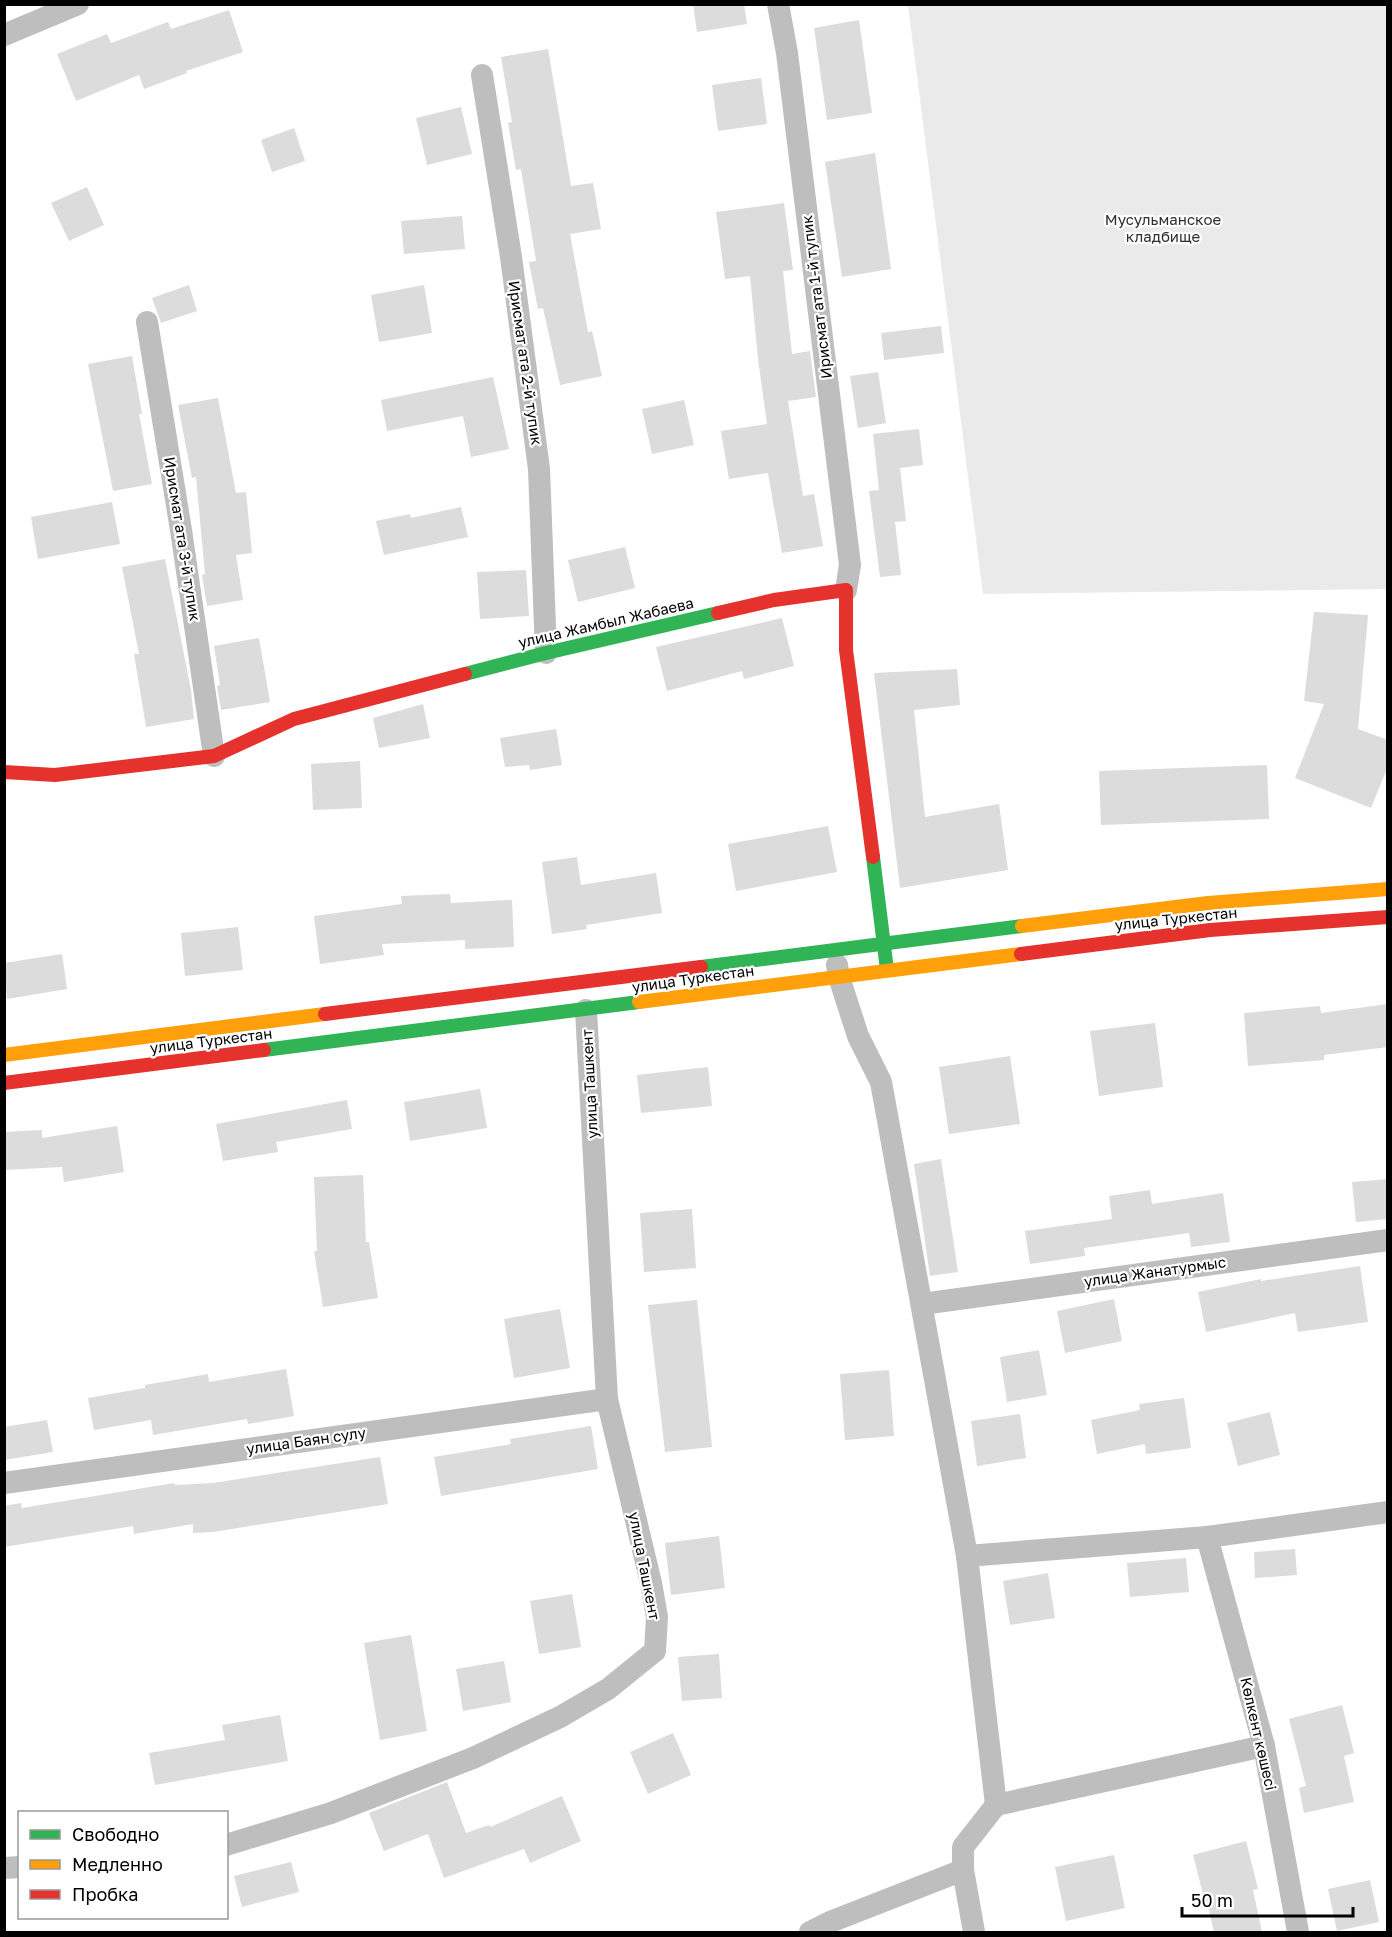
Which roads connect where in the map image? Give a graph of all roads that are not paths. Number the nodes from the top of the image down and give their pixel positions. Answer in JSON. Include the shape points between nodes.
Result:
{"nodes":[{"id":1,"x":78,"y":4,"type":"edge"},
{"id":2,"x":778,"y":4,"type":"edge"},
{"id":3,"x":4,"y":35,"type":"edge"},
{"id":4,"x":482,"y":75,"type":"dead end"},
{"id":5,"x":147,"y":322,"type":"dead end"},
{"id":6,"x":846,"y":590,"type":"junction"},
{"id":7,"x":546,"y":653,"type":"junction"},
{"id":8,"x":214,"y":756,"type":"junction"},
{"id":9,"x":4,"y":772,"type":"edge"},
{"id":10,"x":1388,"y":889,"type":"edge"},
{"id":11,"x":1388,"y":917,"type":"edge"},
{"id":12,"x":884,"y":945,"type":"junction"},
{"id":13,"x":835,"y":952,"type":"junction"},
{"id":14,"x":887,"y":970,"type":"junction"},
{"id":15,"x":839,"y":976,"type":"junction"},
{"id":16,"x":586,"y":1010,"type":"junction"},
{"id":17,"x":4,"y":1055,"type":"edge"},
{"id":18,"x":4,"y":1083,"type":"edge"},
{"id":19,"x":1388,"y":1240,"type":"edge"},
{"id":20,"x":922,"y":1304,"type":"junction"},
{"id":21,"x":607,"y":1400,"type":"junction"},
{"id":22,"x":4,"y":1483,"type":"edge"},
{"id":23,"x":1388,"y":1512,"type":"edge"},
{"id":24,"x":1207,"y":1537,"type":"junction"},
{"id":25,"x":967,"y":1556,"type":"junction"},
{"id":26,"x":1264,"y":1746,"type":"junction"},
{"id":27,"x":996,"y":1805,"type":"junction"},
{"id":28,"x":228,"y":1844,"type":"edge"},
{"id":29,"x":963,"y":1870,"type":"junction"},
{"id":30,"x":810,"y":1932,"type":"edge"},
{"id":31,"x":974,"y":1932,"type":"edge"},
{"id":32,"x":1298,"y":1932,"type":"edge"}],
"edges":[{"from":1,"to":3,"type":"street"},
{"from":2,"to":6,"type":"street","name":"Ирисмат ата 1-й тупик","via":[[850,565]]},
{"from":4,"to":7,"type":"street","name":"Ирисмат ата 2-й тупик","via":[[539,469]]},
{"from":5,"to":8,"type":"street","name":"Ирисмат ата 3-й тупик"},
{"from":6,"to":7,"type":"main road","name":"улица Жамбыл Жабаева","via":[[774,600]]},
{"from":6,"to":12,"type":"main road","via":[[846,650]]},
{"from":7,"to":8,"type":"main road","name":"улица Жамбыл Жабаева","via":[[294,719]]},
{"from":8,"to":9,"type":"main road","name":"улица Жамбыл Жабаева","via":[[55,775]]},
{"from":10,"to":12,"type":"main road","name":"улица Туркестан","via":[[1208,903]]},
{"from":11,"to":14,"type":"main road","name":"улица Туркестан","via":[[1210,930]]},
{"from":12,"to":13,"type":"main road","name":"улица Туркестан"},
{"from":12,"to":14,"type":"main road"},
{"from":13,"to":15,"type":"street"},
{"from":13,"to":17,"type":"main road","name":"улица Туркестан"},
{"from":14,"to":15,"type":"main road","name":"улица Туркестан"},
{"from":15,"to":16,"type":"main road","name":"улица Туркестан"},
{"from":15,"to":20,"type":"street","via":[[858,1036],[881,1082]]},
{"from":16,"to":18,"type":"main road","name":"улица Туркестан"},
{"from":16,"to":21,"type":"street","name":"улица Ташкент"},
{"from":19,"to":20,"type":"street","name":"улица Жанатурмыс"},
{"from":20,"to":25,"type":"street"},
{"from":21,"to":22,"type":"street","name":"улица Баян сулу"},
{"from":21,"to":28,"type":"street","name":"улица Ташкент","via":[[651,1583],[657,1617],[655,1651],[608,1689],[560,1717],[473,1758],[331,1813]]},
{"from":23,"to":24,"type":"street"},
{"from":24,"to":25,"type":"street"},
{"from":24,"to":26,"type":"street","name":"Көлкент көшесі"},
{"from":25,"to":27,"type":"street"},
{"from":26,"to":27,"type":"street"},
{"from":26,"to":32,"type":"street","name":"Көлкент көшесі"},
{"from":27,"to":29,"type":"street","via":[[963,1847]]},
{"from":29,"to":30,"type":"street"},
{"from":29,"to":31,"type":"street"}]}
